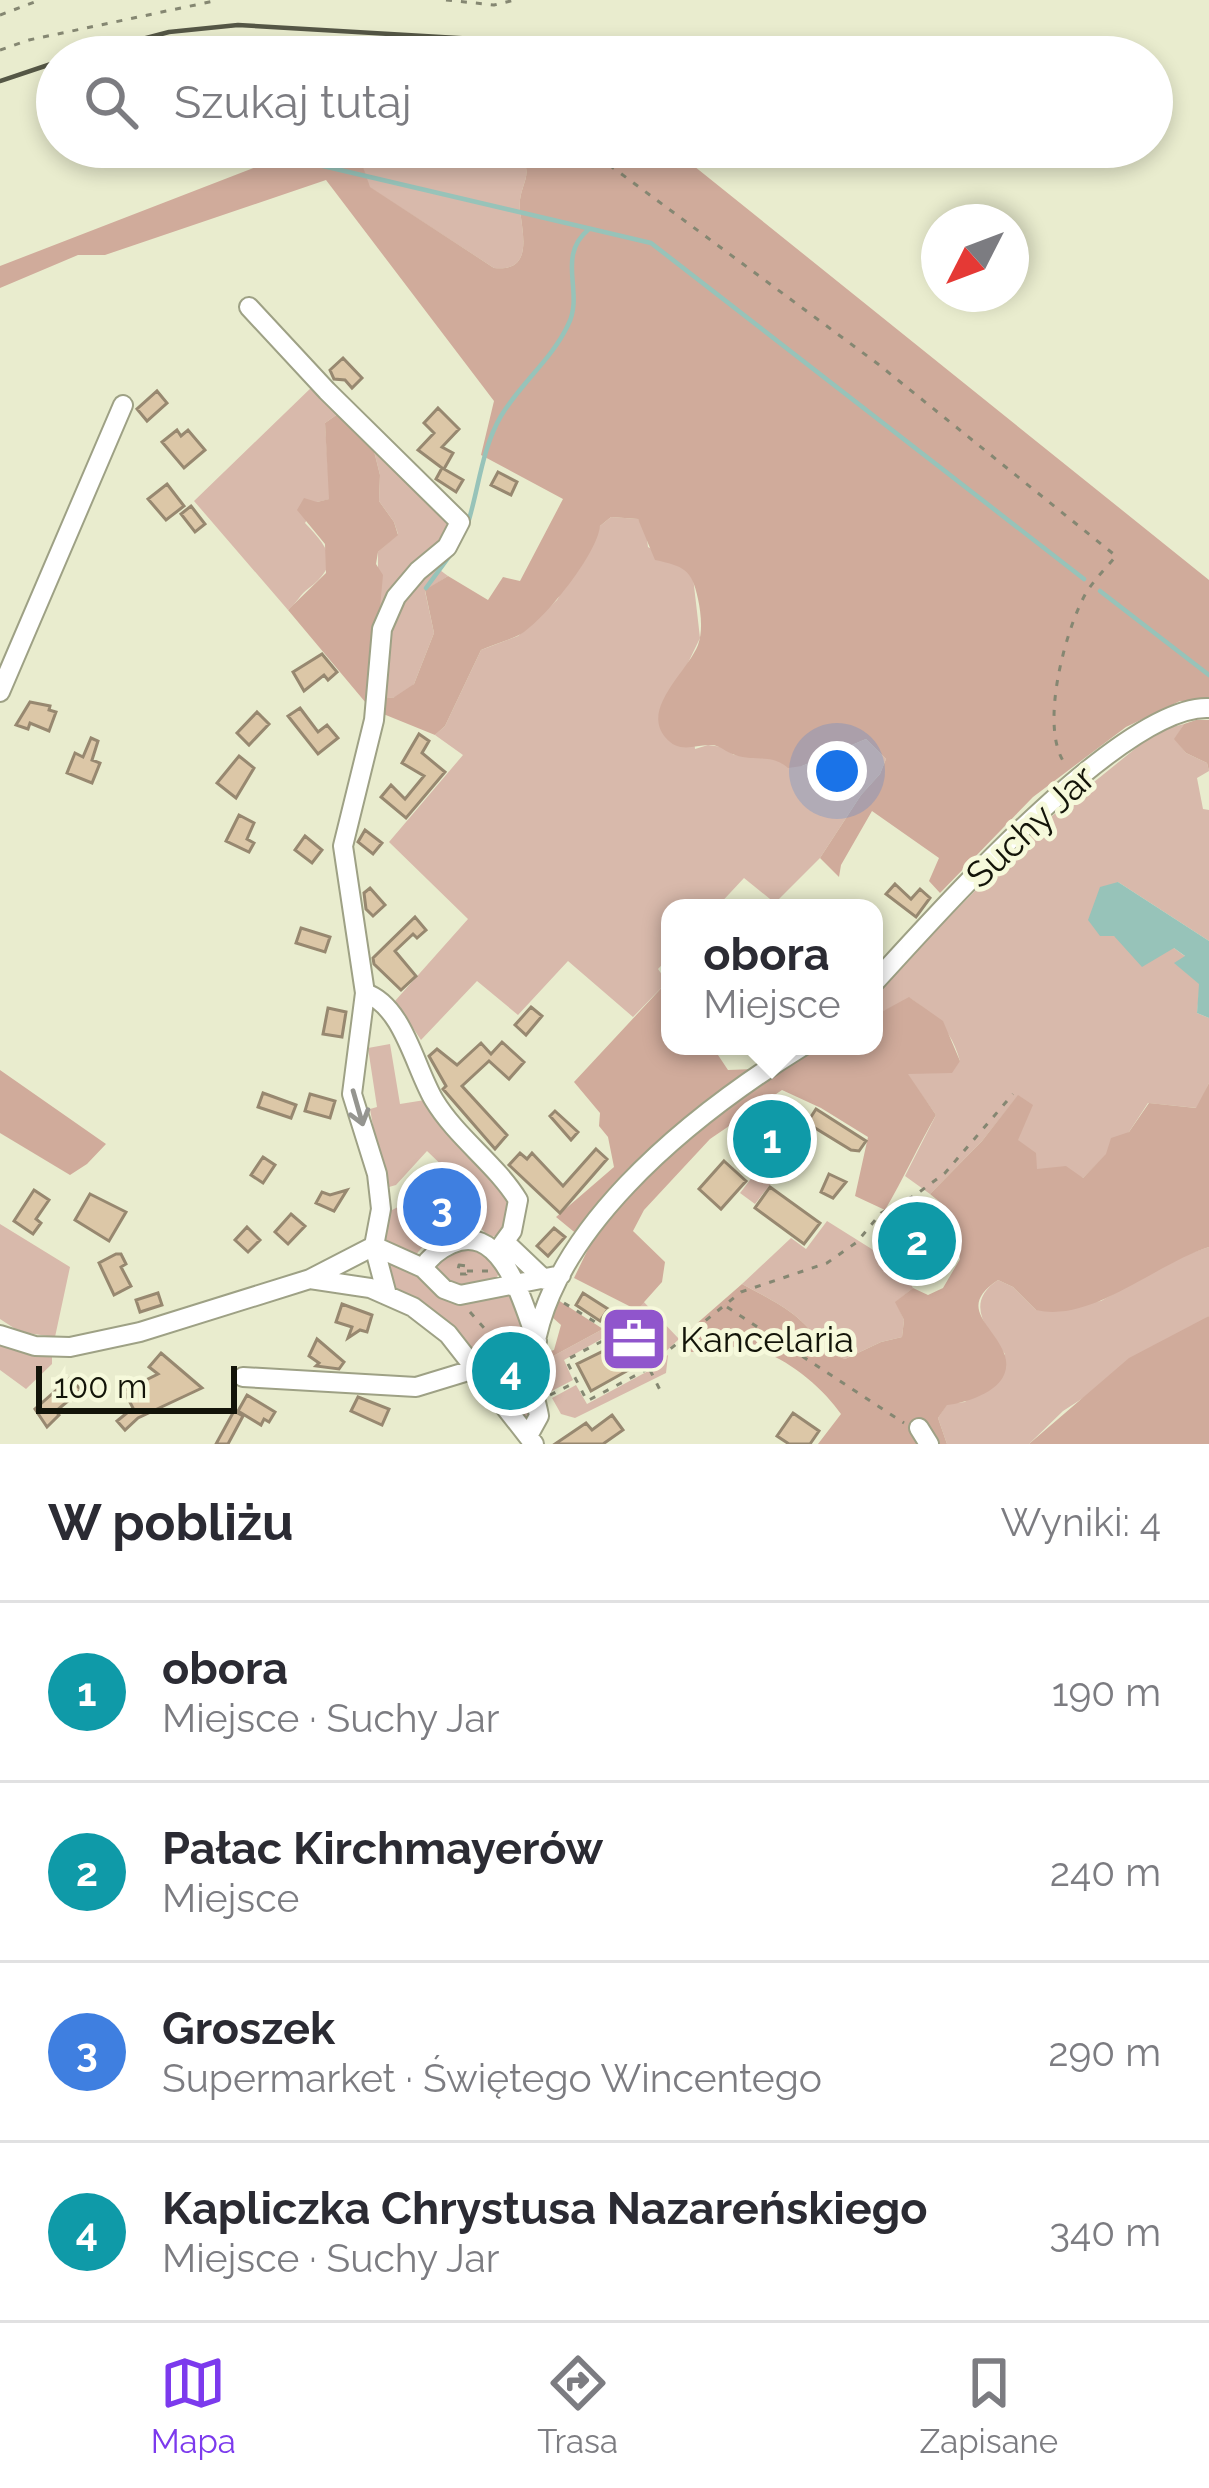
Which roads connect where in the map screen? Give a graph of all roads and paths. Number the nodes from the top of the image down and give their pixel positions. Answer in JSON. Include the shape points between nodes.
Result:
{"nodes":[{"id":1,"x":40,"y":0,"type":"edge"},
{"id":2,"x":219,"y":0,"type":"edge"},
{"id":3,"x":446,"y":0,"type":"edge"},
{"id":4,"x":515,"y":0,"type":"edge"},
{"id":5,"x":0,"y":15,"type":"edge"},
{"id":6,"x":49,"y":36,"type":"edge"},
{"id":7,"x":36,"y":40,"type":"edge"},
{"id":8,"x":0,"y":50,"type":"edge"},
{"id":9,"x":613,"y":168,"type":"edge"},
{"id":10,"x":249,"y":307,"type":"dead end"},
{"id":11,"x":123,"y":405,"type":"dead end"},
{"id":12,"x":1,"y":688,"type":"edge"},
{"id":13,"x":1209,"y":708,"type":"edge"},
{"id":14,"x":1078,"y":781,"type":"junction"},
{"id":15,"x":883,"y":973,"type":"edge"},
{"id":16,"x":364,"y":993,"type":"junction"},
{"id":17,"x":789,"y":1055,"type":"edge"},
{"id":18,"x":1013,"y":1094,"type":"dead end"},
{"id":19,"x":374,"y":1246,"type":"junction"},
{"id":20,"x":501,"y":1248,"type":"junction"},
{"id":21,"x":941,"y":1255,"type":"dead end"},
{"id":22,"x":422,"y":1268,"type":"junction"},
{"id":23,"x":921,"y":1270,"type":"dead end"},
{"id":24,"x":467,"y":1271,"type":"dead end"},
{"id":25,"x":310,"y":1279,"type":"junction"},
{"id":26,"x":512,"y":1279,"type":"junction"},
{"id":27,"x":553,"y":1284,"type":"junction"},
{"id":28,"x":387,"y":1295,"type":"junction"},
{"id":29,"x":460,"y":1295,"type":"junction"},
{"id":30,"x":725,"y":1306,"type":"junction"},
{"id":31,"x":0,"y":1335,"type":"edge"},
{"id":32,"x":610,"y":1337,"type":"junction"},
{"id":33,"x":537,"y":1341,"type":"junction"},
{"id":34,"x":659,"y":1358,"type":"junction"},
{"id":35,"x":649,"y":1368,"type":"junction"},
{"id":36,"x":475,"y":1369,"type":"junction"},
{"id":37,"x":243,"y":1377,"type":"dead end"},
{"id":38,"x":532,"y":1382,"type":"junction"},
{"id":39,"x":577,"y":1382,"type":"junction"},
{"id":40,"x":660,"y":1390,"type":"dead end"},
{"id":41,"x":551,"y":1395,"type":"dead end"},
{"id":42,"x":924,"y":1436,"type":"edge"},
{"id":43,"x":531,"y":1440,"type":"edge"}],
"edges":[{"from":1,"to":5,"type":"path"},
{"from":2,"to":6,"type":"path"},
{"from":3,"to":4,"type":"path"},
{"from":7,"to":8,"type":"path"},
{"from":9,"to":14,"type":"path","via":[[878,364],[1116,556],[1087,592],[1063,649],[1056,753]]},
{"from":10,"to":16,"type":"street","via":[[460,522],[447,547],[396,597],[378,648],[374,719],[343,846]]},
{"from":11,"to":12,"type":"street"},
{"from":13,"to":14,"type":"street","name":"Suchy Jar","via":[[1147,726]]},
{"from":14,"to":15,"type":"street","name":"Suchy Jar"},
{"from":16,"to":19,"type":"street","one_way":true,"via":[[352,1094],[377,1174]]},
{"from":16,"to":20,"type":"street","via":[[387,1009],[434,1100],[518,1200]]},
{"from":17,"to":27,"type":"street","via":[[662,1153],[593,1222]]},
{"from":18,"to":30,"type":"path","via":[[945,1173],[880,1214],[857,1242],[827,1263],[740,1292]]},
{"from":19,"to":22,"type":"street"},
{"from":19,"to":25,"type":"street"},
{"from":19,"to":28,"type":"street"},
{"from":20,"to":22,"type":"street","via":[[462,1240]]},
{"from":20,"to":26,"type":"street"},
{"from":20,"to":27,"type":"street"},
{"from":21,"to":23,"type":"path","via":[[937,1271]]},
{"from":22,"to":29,"type":"street"},
{"from":24,"to":26,"type":"path"},
{"from":25,"to":28,"type":"street"},
{"from":25,"to":31,"type":"street","via":[[94,1342],[48,1348]]},
{"from":26,"to":27,"type":"street"},
{"from":26,"to":29,"type":"street"},
{"from":26,"to":33,"type":"street"},
{"from":27,"to":32,"type":"path"},
{"from":27,"to":33,"type":"street"},
{"from":28,"to":36,"type":"street","via":[[448,1334]]},
{"from":29,"to":38,"type":"path"},
{"from":30,"to":34,"type":"path"},
{"from":30,"to":42,"type":"path"},
{"from":32,"to":34,"type":"path","via":[[639,1322]]},
{"from":32,"to":39,"type":"path","via":[[566,1360]]},
{"from":33,"to":38,"type":"street"},
{"from":34,"to":35,"type":"path"},
{"from":35,"to":39,"type":"path","via":[[587,1401]]},
{"from":35,"to":40,"type":"path"},
{"from":36,"to":37,"type":"street","via":[[416,1387]]},
{"from":36,"to":43,"type":"street"},
{"from":38,"to":43,"type":"street","via":[[539,1416]]},
{"from":39,"to":41,"type":"path"}]}
